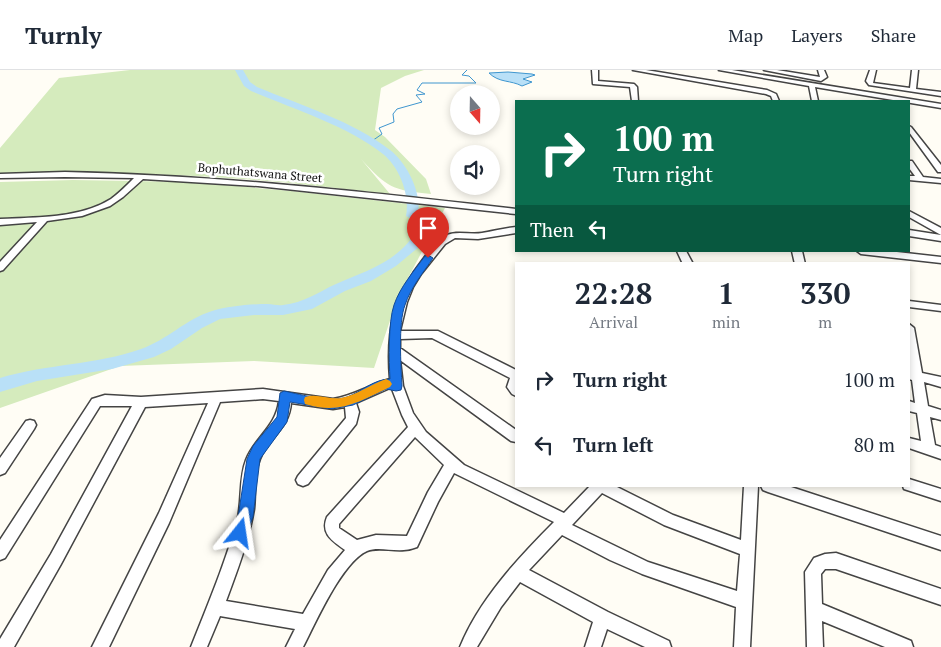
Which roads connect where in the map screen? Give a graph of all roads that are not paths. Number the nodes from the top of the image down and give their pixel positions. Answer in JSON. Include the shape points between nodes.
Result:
{"nodes":[{"id":1,"x":595,"y":70,"type":"edge"},
{"id":2,"x":636,"y":70,"type":"edge"},
{"id":3,"x":722,"y":70,"type":"edge"},
{"id":4,"x":767,"y":70,"type":"edge"},
{"id":5,"x":821,"y":70,"type":"edge"},
{"id":6,"x":873,"y":70,"type":"edge"},
{"id":7,"x":914,"y":70,"type":"edge"},
{"id":8,"x":648,"y":71,"type":"edge"},
{"id":9,"x":812,"y":86,"type":"junction"},
{"id":10,"x":913,"y":90,"type":"junction"},
{"id":11,"x":855,"y":92,"type":"junction"},
{"id":12,"x":941,"y":94,"type":"edge"},
{"id":13,"x":635,"y":100,"type":"edge"},
{"id":14,"x":776,"y":100,"type":"edge"},
{"id":15,"x":815,"y":100,"type":"edge"},
{"id":16,"x":858,"y":100,"type":"edge"},
{"id":17,"x":897,"y":100,"type":"edge"},
{"id":18,"x":910,"y":102,"type":"edge"},
{"id":19,"x":941,"y":106,"type":"edge"},
{"id":20,"x":910,"y":129,"type":"edge"},
{"id":21,"x":910,"y":164,"type":"edge"},
{"id":22,"x":941,"y":170,"type":"edge"},
{"id":23,"x":0,"y":176,"type":"edge"},
{"id":24,"x":140,"y":177,"type":"junction"},
{"id":25,"x":910,"y":178,"type":"edge"},
{"id":26,"x":921,"y":179,"type":"junction"},
{"id":27,"x":941,"y":182,"type":"edge"},
{"id":28,"x":515,"y":212,"type":"edge"},
{"id":29,"x":910,"y":215,"type":"edge"},
{"id":30,"x":44,"y":219,"type":"junction"},
{"id":31,"x":0,"y":222,"type":"edge"},
{"id":32,"x":515,"y":230,"type":"edge"},
{"id":33,"x":941,"y":232,"type":"edge"},
{"id":34,"x":910,"y":233,"type":"edge"},
{"id":35,"x":941,"y":238,"type":"edge"},
{"id":36,"x":870,"y":252,"type":"edge"},
{"id":37,"x":941,"y":260,"type":"edge"},
{"id":38,"x":0,"y":268,"type":"edge"},
{"id":39,"x":910,"y":304,"type":"edge"},
{"id":40,"x":941,"y":308,"type":"edge"},
{"id":41,"x":395,"y":335,"type":"junction"},
{"id":42,"x":910,"y":344,"type":"edge"},
{"id":43,"x":394,"y":350,"type":"junction"},
{"id":44,"x":515,"y":375,"type":"edge"},
{"id":45,"x":912,"y":375,"type":"edge"},
{"id":46,"x":941,"y":382,"type":"edge"},
{"id":47,"x":396,"y":386,"type":"junction"},
{"id":48,"x":284,"y":396,"type":"junction"},
{"id":49,"x":216,"y":398,"type":"junction"},
{"id":50,"x":349,"y":401,"type":"junction"},
{"id":51,"x":141,"y":402,"type":"junction"},
{"id":52,"x":910,"y":406,"type":"edge"},
{"id":53,"x":922,"y":410,"type":"junction"},
{"id":54,"x":941,"y":415,"type":"edge"},
{"id":55,"x":30,"y":425,"type":"dead end"},
{"id":56,"x":415,"y":428,"type":"junction"},
{"id":57,"x":515,"y":436,"type":"edge"},
{"id":58,"x":910,"y":443,"type":"edge"},
{"id":59,"x":935,"y":451,"type":"edge"},
{"id":60,"x":453,"y":462,"type":"junction"},
{"id":61,"x":0,"y":469,"type":"edge"},
{"id":62,"x":303,"y":480,"type":"dead end"},
{"id":63,"x":910,"y":485,"type":"edge"},
{"id":64,"x":598,"y":487,"type":"edge"},
{"id":65,"x":751,"y":487,"type":"edge"},
{"id":66,"x":771,"y":487,"type":"edge"},
{"id":67,"x":941,"y":495,"type":"edge"},
{"id":68,"x":563,"y":524,"type":"junction"},
{"id":69,"x":941,"y":543,"type":"edge"},
{"id":70,"x":356,"y":549,"type":"junction"},
{"id":71,"x":748,"y":550,"type":"junction"},
{"id":72,"x":0,"y":553,"type":"edge"},
{"id":73,"x":518,"y":572,"type":"junction"},
{"id":74,"x":941,"y":597,"type":"edge"},
{"id":75,"x":744,"y":602,"type":"junction"},
{"id":76,"x":216,"y":607,"type":"junction"},
{"id":77,"x":814,"y":609,"type":"junction"},
{"id":78,"x":602,"y":618,"type":"junction"},
{"id":79,"x":307,"y":623,"type":"junction"},
{"id":80,"x":473,"y":645,"type":"edge"},
{"id":81,"x":743,"y":646,"type":"edge"},
{"id":82,"x":5,"y":647,"type":"edge"},
{"id":83,"x":100,"y":647,"type":"edge"},
{"id":84,"x":199,"y":647,"type":"edge"},
{"id":85,"x":294,"y":647,"type":"edge"},
{"id":86,"x":593,"y":647,"type":"edge"},
{"id":87,"x":663,"y":647,"type":"edge"},
{"id":88,"x":816,"y":647,"type":"edge"},
{"id":89,"x":905,"y":647,"type":"edge"}],
"edges":[{"from":1,"to":13,"type":"street","via":[[595,82],[632,85]]},
{"from":2,"to":8,"type":"street"},
{"from":3,"to":9,"type":"street"},
{"from":4,"to":5,"type":"street","via":[[821,79],[824,77]]},
{"from":6,"to":10,"type":"street","via":[[870,83]]},
{"from":7,"to":10,"type":"street"},
{"from":8,"to":14,"type":"street","via":[[767,92],[774,95]]},
{"from":9,"to":11,"type":"street"},
{"from":9,"to":15,"type":"street"},
{"from":10,"to":12,"type":"street"},
{"from":11,"to":16,"type":"street"},
{"from":11,"to":17,"type":"street"},
{"from":18,"to":19,"type":"street"},
{"from":20,"to":22,"type":"street"},
{"from":21,"to":26,"type":"street"},
{"from":23,"to":24,"type":"street","name":"Bophuthatswana Street"},
{"from":24,"to":28,"type":"street","name":"Bophuthatswana Street","via":[[220,181]]},
{"from":24,"to":30,"type":"street","via":[[108,204]]},
{"from":25,"to":26,"type":"street"},
{"from":26,"to":27,"type":"street"},
{"from":29,"to":33,"type":"street"},
{"from":30,"to":31,"type":"street"},
{"from":30,"to":38,"type":"street"},
{"from":32,"to":41,"type":"street","via":[[452,236],[443,241],[419,268],[405,293],[399,306]]},
{"from":34,"to":35,"type":"street"},
{"from":36,"to":37,"type":"street"},
{"from":39,"to":40,"type":"street"},
{"from":41,"to":43,"type":"street"},
{"from":41,"to":44,"type":"street","via":[[428,333],[445,338]]},
{"from":42,"to":45,"type":"street"},
{"from":43,"to":47,"type":"street"},
{"from":43,"to":57,"type":"street"},
{"from":45,"to":46,"type":"street"},
{"from":45,"to":53,"type":"street"},
{"from":47,"to":50,"type":"street","via":[[385,384]]},
{"from":47,"to":56,"type":"street"},
{"from":48,"to":49,"type":"street","via":[[247,394]]},
{"from":48,"to":50,"type":"street","via":[[332,404]]},
{"from":48,"to":76,"type":"street","via":[[283,418],[253,459],[245,517]]},
{"from":49,"to":51,"type":"street"},
{"from":49,"to":83,"type":"street","via":[[164,518]]},
{"from":50,"to":62,"type":"street","via":[[352,420]]},
{"from":51,"to":72,"type":"street","via":[[96,402]]},
{"from":51,"to":82,"type":"street"},
{"from":52,"to":53,"type":"street"},
{"from":53,"to":54,"type":"street"},
{"from":53,"to":59,"type":"street"},
{"from":55,"to":61,"type":"street"},
{"from":56,"to":60,"type":"street"},
{"from":56,"to":70,"type":"street","via":[[332,522],[332,531]]},
{"from":58,"to":59,"type":"street"},
{"from":60,"to":68,"type":"street","via":[[460,469]]},
{"from":60,"to":70,"type":"street","via":[[412,542],[372,542]]},
{"from":63,"to":67,"type":"street"},
{"from":64,"to":68,"type":"street"},
{"from":64,"to":71,"type":"street","via":[[669,520]]},
{"from":65,"to":71,"type":"street"},
{"from":66,"to":69,"type":"street"},
{"from":68,"to":73,"type":"street"},
{"from":68,"to":75,"type":"street","via":[[646,569]]},
{"from":70,"to":79,"type":"street","via":[[339,567]]},
{"from":71,"to":75,"type":"street"},
{"from":73,"to":78,"type":"street"},
{"from":73,"to":80,"type":"street","via":[[495,601]]},
{"from":74,"to":77,"type":"street","via":[[826,560],[813,572]]},
{"from":75,"to":81,"type":"street"},
{"from":76,"to":79,"type":"street"},
{"from":76,"to":84,"type":"street"},
{"from":77,"to":88,"type":"street"},
{"from":77,"to":89,"type":"street"},
{"from":78,"to":86,"type":"street"},
{"from":78,"to":87,"type":"street"},
{"from":79,"to":85,"type":"street"}]}
